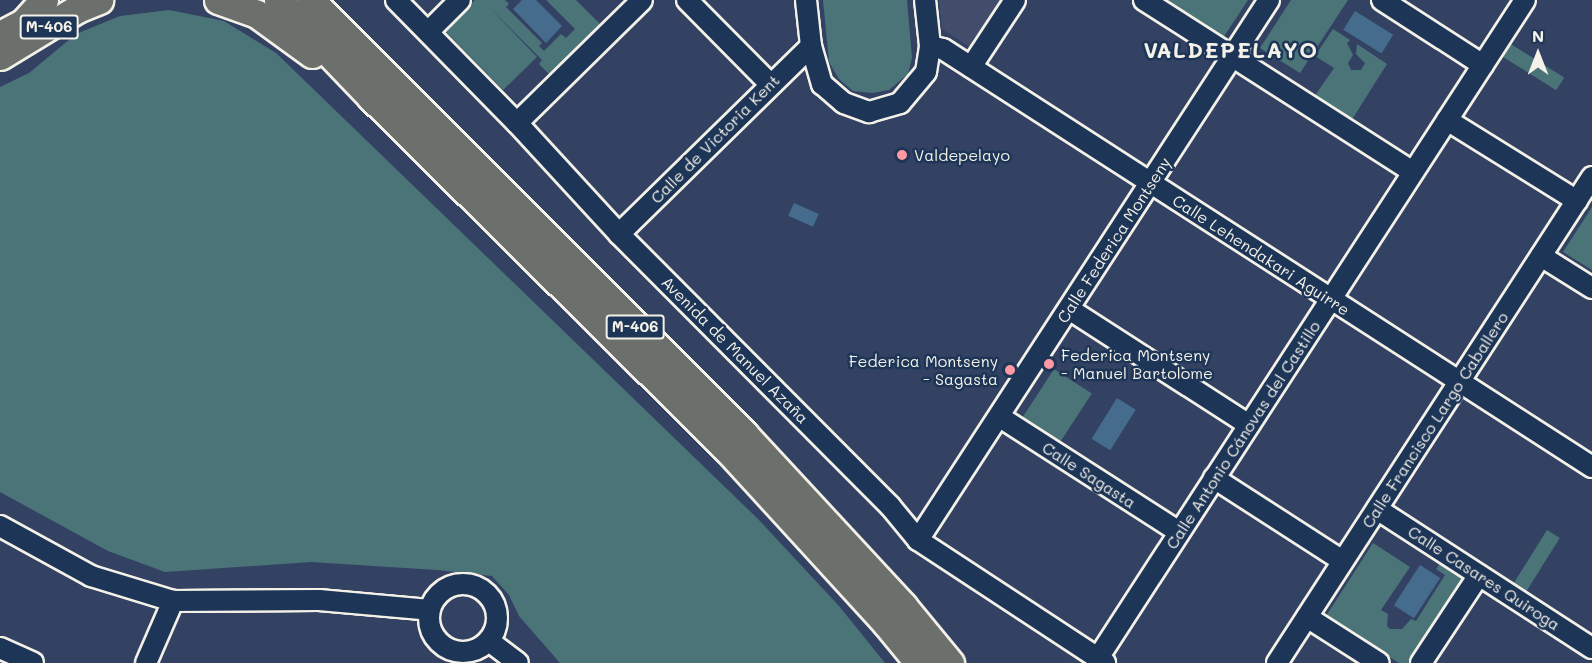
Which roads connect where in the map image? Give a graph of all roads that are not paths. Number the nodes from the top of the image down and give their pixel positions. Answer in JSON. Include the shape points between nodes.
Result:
{"nodes":[{"id":1,"x":44,"y":0,"type":"edge"},
{"id":2,"x":99,"y":0,"type":"edge"},
{"id":3,"x":218,"y":0,"type":"edge"},
{"id":4,"x":278,"y":0,"type":"edge"},
{"id":5,"x":310,"y":0,"type":"edge"},
{"id":6,"x":396,"y":0,"type":"edge"},
{"id":7,"x":460,"y":0,"type":"edge"},
{"id":8,"x":642,"y":0,"type":"edge"},
{"id":9,"x":687,"y":0,"type":"edge"},
{"id":10,"x":806,"y":0,"type":"edge"},
{"id":11,"x":925,"y":0,"type":"edge"},
{"id":12,"x":1015,"y":0,"type":"edge"},
{"id":13,"x":1144,"y":0,"type":"edge"},
{"id":14,"x":1269,"y":0,"type":"edge"},
{"id":15,"x":1382,"y":0,"type":"edge"},
{"id":16,"x":1525,"y":0,"type":"edge"},
{"id":17,"x":428,"y":32,"type":"junction"},
{"id":18,"x":0,"y":34,"type":"edge"},
{"id":19,"x":811,"y":46,"type":"junction"},
{"id":20,"x":930,"y":46,"type":"junction"},
{"id":21,"x":0,"y":56,"type":"edge"},
{"id":22,"x":1233,"y":57,"type":"junction"},
{"id":23,"x":1483,"y":64,"type":"junction"},
{"id":24,"x":971,"y":68,"type":"junction"},
{"id":25,"x":770,"y":84,"type":"junction"},
{"id":26,"x":371,"y":97,"type":"junction"},
{"id":27,"x":1447,"y":120,"type":"junction"},
{"id":28,"x":517,"y":123,"type":"junction"},
{"id":29,"x":1413,"y":172,"type":"junction"},
{"id":30,"x":1592,"y":177,"type":"edge"},
{"id":31,"x":1151,"y":184,"type":"junction"},
{"id":32,"x":1577,"y":201,"type":"junction"},
{"id":33,"x":619,"y":234,"type":"junction"},
{"id":34,"x":1541,"y":256,"type":"junction"},
{"id":35,"x":1592,"y":288,"type":"edge"},
{"id":36,"x":1331,"y":299,"type":"junction"},
{"id":37,"x":1069,"y":309,"type":"junction"},
{"id":38,"x":1460,"y":382,"type":"junction"},
{"id":39,"x":1000,"y":417,"type":"junction"},
{"id":40,"x":1249,"y":425,"type":"junction"},
{"id":41,"x":1592,"y":467,"type":"edge"},
{"id":42,"x":1214,"y":478,"type":"junction"},
{"id":43,"x":1377,"y":509,"type":"junction"},
{"id":44,"x":0,"y":526,"type":"edge"},
{"id":45,"x":1179,"y":532,"type":"junction"},
{"id":46,"x":918,"y":540,"type":"junction"},
{"id":47,"x":1343,"y":561,"type":"junction"},
{"id":48,"x":1479,"y":575,"type":"junction"},
{"id":49,"x":173,"y":601,"type":"junction"},
{"id":50,"x":430,"y":610,"type":"junction"},
{"id":51,"x":1307,"y":617,"type":"junction"},
{"id":52,"x":489,"y":641,"type":"junction"},
{"id":53,"x":0,"y":648,"type":"edge"},
{"id":54,"x":1592,"y":648,"type":"edge"},
{"id":55,"x":447,"y":656,"type":"edge"},
{"id":56,"x":1101,"y":661,"type":"edge"},
{"id":57,"x":33,"y":663,"type":"edge"},
{"id":58,"x":146,"y":663,"type":"edge"},
{"id":59,"x":518,"y":663,"type":"edge"},
{"id":60,"x":919,"y":663,"type":"edge"},
{"id":61,"x":950,"y":663,"type":"edge"},
{"id":62,"x":1277,"y":663,"type":"edge"},
{"id":63,"x":1379,"y":663,"type":"edge"},
{"id":64,"x":1421,"y":663,"type":"edge"}],
"edges":[{"from":1,"to":18,"type":"highway","number":"M-406","via":[[24,22]]},
{"from":2,"to":21,"type":"highway","number":"M-406"},
{"from":3,"to":26,"type":"highway","number":"M-406","via":[[257,14]]},
{"from":4,"to":26,"type":"highway","number":"M-406"},
{"from":5,"to":61,"type":"highway","number":"M-406","via":[[744,434],[903,606]]},
{"from":6,"to":17,"type":"street","name":"Avenida de Manuel Azaña"},
{"from":7,"to":17,"type":"street"},
{"from":8,"to":28,"type":"street"},
{"from":9,"to":25,"type":"street"},
{"from":10,"to":19,"type":"street"},
{"from":11,"to":20,"type":"street"},
{"from":12,"to":24,"type":"street"},
{"from":13,"to":22,"type":"street"},
{"from":14,"to":22,"type":"street","name":"Calle Federica Montseny"},
{"from":15,"to":23,"type":"street"},
{"from":16,"to":23,"type":"street","name":"Calle Antonio Cánovas del Castillo"},
{"from":17,"to":28,"type":"street","name":"Avenida de Manuel Azaña"},
{"from":19,"to":20,"type":"street","via":[[826,88],[844,103],[869,112],[888,108],[910,94],[926,72]]},
{"from":19,"to":25,"type":"street","name":"Calle de Victoria Kent"},
{"from":20,"to":24,"type":"street","name":"Calle Lehendakari Aguirre","via":[[943,49]]},
{"from":22,"to":29,"type":"street"},
{"from":22,"to":31,"type":"street","name":"Calle Federica Montseny"},
{"from":23,"to":27,"type":"street","name":"Calle Antonio Cánovas del Castillo"},
{"from":24,"to":31,"type":"street","name":"Calle Lehendakari Aguirre"},
{"from":25,"to":33,"type":"street","name":"Calle de Victoria Kent"},
{"from":26,"to":60,"type":"highway","number":"M-406","via":[[728,450]]},
{"from":27,"to":29,"type":"street","name":"Calle Antonio Cánovas del Castillo"},
{"from":27,"to":32,"type":"street"},
{"from":28,"to":33,"type":"street","name":"Avenida de Manuel Azaña"},
{"from":29,"to":36,"type":"street","name":"Calle Antonio Cánovas del Castillo"},
{"from":30,"to":32,"type":"street","name":"Calle Francisco Largo Caballero"},
{"from":31,"to":36,"type":"street","name":"Calle Lehendakari Aguirre"},
{"from":31,"to":37,"type":"street","name":"Calle Federica Montseny"},
{"from":32,"to":34,"type":"street","name":"Calle Francisco Largo Caballero"},
{"from":33,"to":46,"type":"street","name":"Avenida de Manuel Azaña","via":[[890,506]]},
{"from":34,"to":35,"type":"street"},
{"from":34,"to":38,"type":"street","name":"Calle Francisco Largo Caballero"},
{"from":36,"to":38,"type":"street","name":"Calle Lehendakari Aguirre"},
{"from":36,"to":40,"type":"street","name":"Calle Antonio Cánovas del Castillo"},
{"from":37,"to":39,"type":"street","name":"Calle Federica Montseny"},
{"from":37,"to":40,"type":"street"},
{"from":38,"to":41,"type":"street","name":"Calle Lehendakari Aguirre"},
{"from":38,"to":43,"type":"street","name":"Calle Francisco Largo Caballero"},
{"from":39,"to":45,"type":"street","name":"Calle Sagasta"},
{"from":39,"to":46,"type":"street","name":"Calle Federica Montseny"},
{"from":40,"to":42,"type":"street","name":"Calle Antonio Cánovas del Castillo"},
{"from":42,"to":45,"type":"street","name":"Calle Antonio Cánovas del Castillo"},
{"from":42,"to":47,"type":"street"},
{"from":43,"to":47,"type":"street","name":"Calle Francisco Largo Caballero"},
{"from":43,"to":48,"type":"street","name":"Calle Casares Quiroga"},
{"from":44,"to":49,"type":"street","via":[[91,576]]},
{"from":45,"to":56,"type":"street","name":"Calle Antonio Cánovas del Castillo"},
{"from":46,"to":56,"type":"street","name":"Avenida de Manuel Azaña"},
{"from":47,"to":51,"type":"street","name":"Calle Francisco Largo Caballero"},
{"from":48,"to":54,"type":"street","name":"Calle Casares Quiroga"},
{"from":48,"to":64,"type":"street"},
{"from":49,"to":50,"type":"street","via":[[308,599]]},
{"from":49,"to":58,"type":"street"},
{"from":50,"to":52,"type":"street","via":[[442,592],[452,586],[463,584],[484,591],[492,599],[498,621]]},
{"from":50,"to":55,"type":"street","via":[[432,634]]},
{"from":51,"to":62,"type":"street","name":"Calle Francisco Largo Caballero"},
{"from":51,"to":63,"type":"street"},
{"from":52,"to":55,"type":"street","via":[[471,652]]},
{"from":52,"to":59,"type":"street"},
{"from":53,"to":57,"type":"street"}]}
